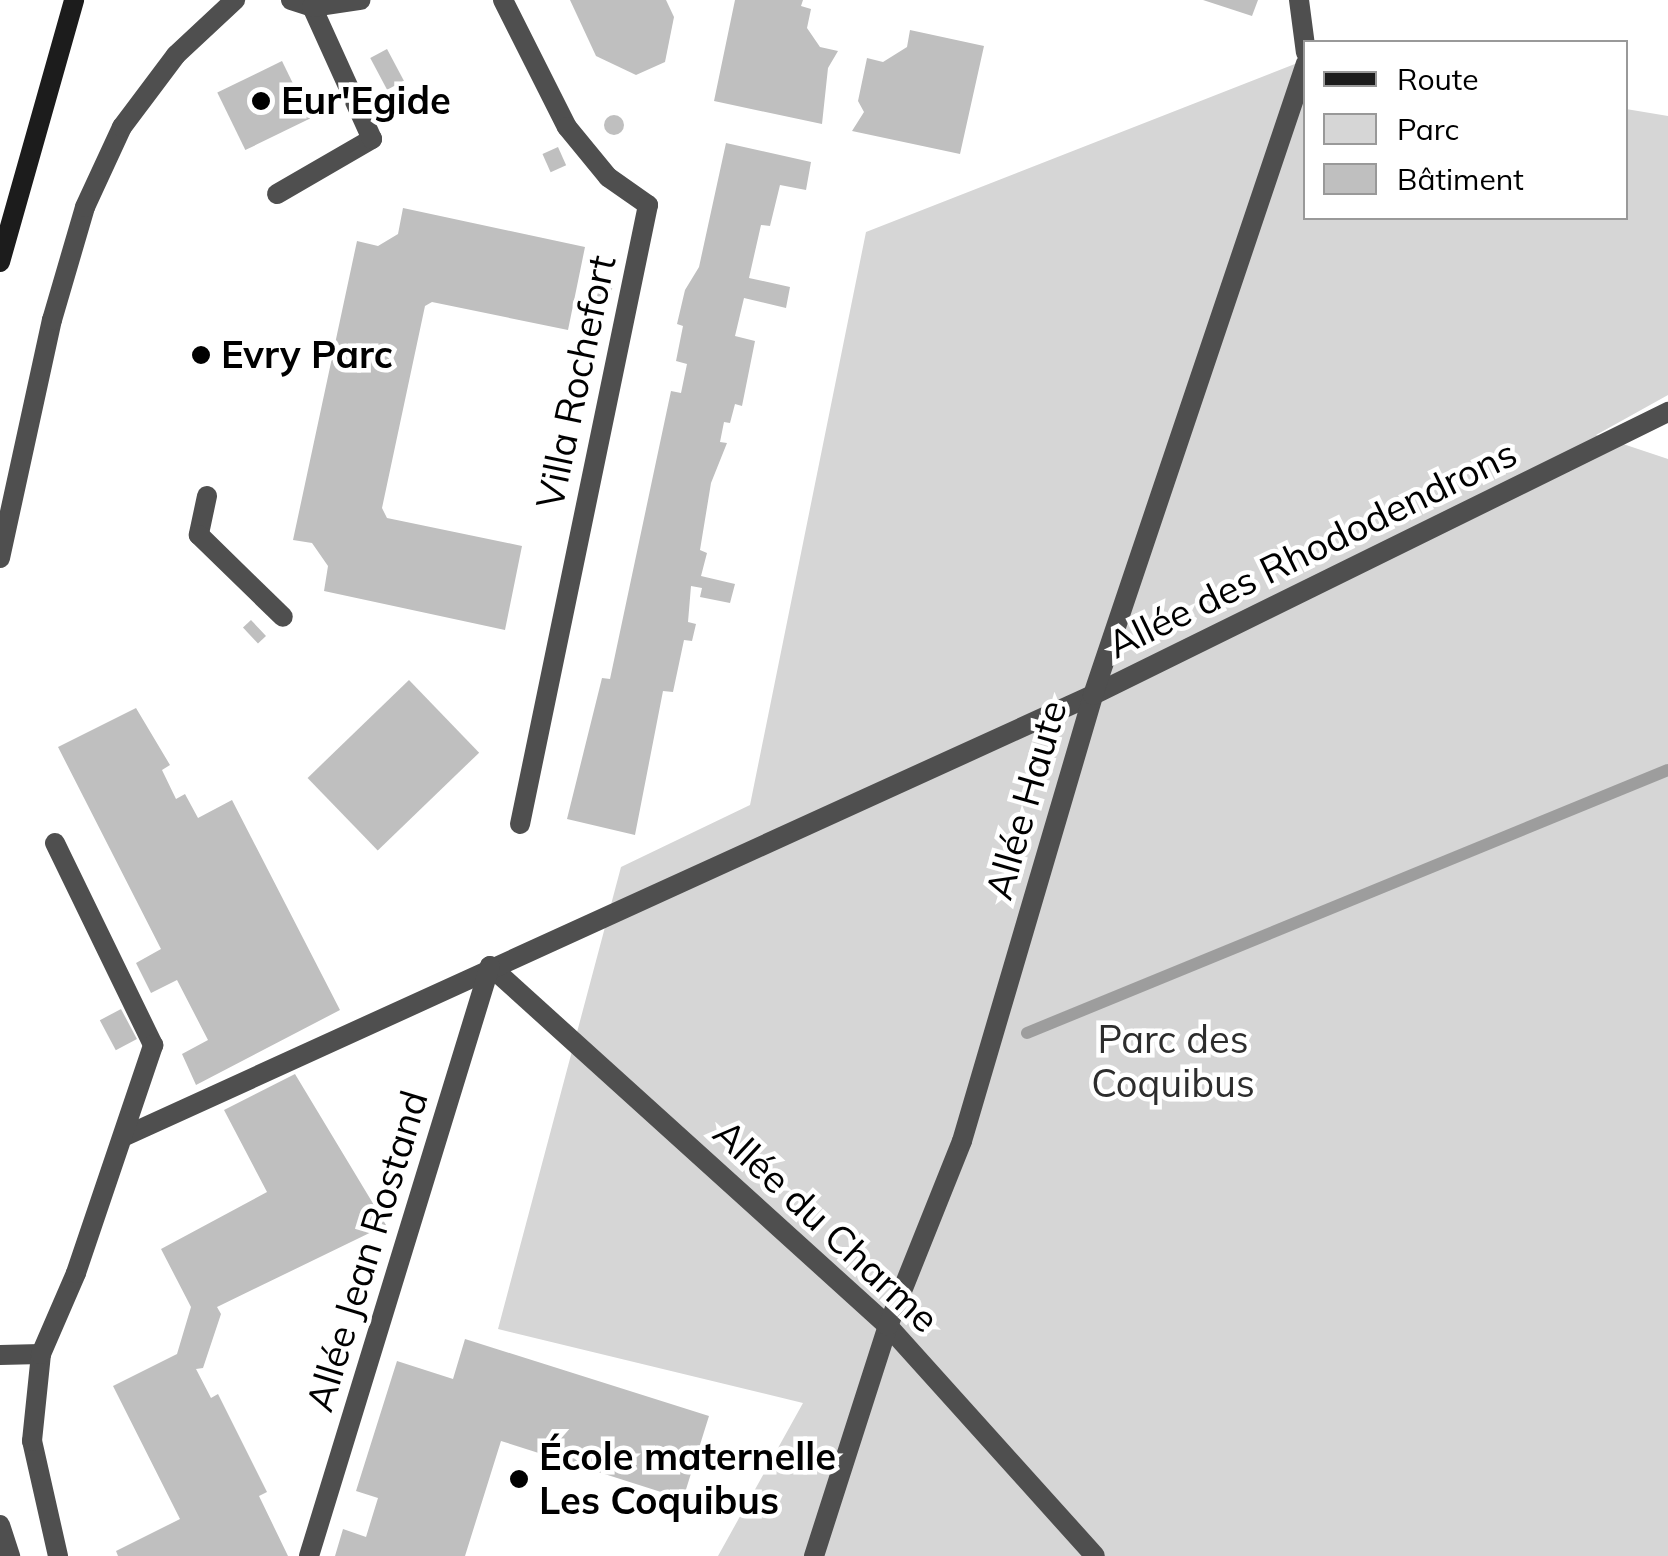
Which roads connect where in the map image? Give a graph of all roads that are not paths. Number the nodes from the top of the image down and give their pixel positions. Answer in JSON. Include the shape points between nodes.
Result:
{"nodes":[{"id":1,"x":74,"y":0,"type":"edge"},
{"id":2,"x":235,"y":0,"type":"edge"},
{"id":3,"x":290,"y":0,"type":"edge"},
{"id":4,"x":360,"y":0,"type":"edge"},
{"id":5,"x":502,"y":0,"type":"edge"},
{"id":6,"x":1299,"y":0,"type":"edge"},
{"id":7,"x":312,"y":6,"type":"junction"},
{"id":8,"x":1304,"y":40,"type":"edge"},
{"id":9,"x":1303,"y":71,"type":"edge"},
{"id":10,"x":277,"y":194,"type":"dead end"},
{"id":11,"x":0,"y":262,"type":"edge"},
{"id":12,"x":1668,"y":412,"type":"edge"},
{"id":13,"x":207,"y":496,"type":"dead end"},
{"id":14,"x":0,"y":558,"type":"edge"},
{"id":15,"x":283,"y":617,"type":"dead end"},
{"id":16,"x":1093,"y":695,"type":"junction"},
{"id":17,"x":520,"y":824,"type":"dead end"},
{"id":18,"x":55,"y":843,"type":"dead end"},
{"id":19,"x":490,"y":966,"type":"junction"},
{"id":20,"x":122,"y":1137,"type":"junction"},
{"id":21,"x":888,"y":1326,"type":"junction"},
{"id":22,"x":0,"y":1354,"type":"edge"},
{"id":23,"x":41,"y":1354,"type":"junction"},
{"id":24,"x":0,"y":1525,"type":"edge"},
{"id":25,"x":10,"y":1556,"type":"edge"},
{"id":26,"x":58,"y":1556,"type":"edge"},
{"id":27,"x":309,"y":1556,"type":"edge"},
{"id":28,"x":814,"y":1556,"type":"edge"},
{"id":29,"x":1094,"y":1556,"type":"edge"}],
"edges":[{"from":1,"to":11,"type":"main road"},
{"from":2,"to":14,"type":"street","via":[[176,55],[122,127],[85,207],[52,320]]},
{"from":3,"to":7,"type":"street"},
{"from":4,"to":7,"type":"street"},
{"from":5,"to":17,"type":"street","name":"Villa Rochefort","via":[[567,127],[608,177],[648,205]]},
{"from":6,"to":8,"type":"street"},
{"from":7,"to":10,"type":"street","via":[[372,139]]},
{"from":9,"to":16,"type":"street","name":"Allée Haute"},
{"from":12,"to":16,"type":"street","name":"Allée des Rhododendrons"},
{"from":13,"to":15,"type":"street","via":[[199,535]]},
{"from":16,"to":19,"type":"street","name":"Allée des Rhododendrons"},
{"from":16,"to":21,"type":"street","name":"Allée Haute","via":[[962,1141]]},
{"from":18,"to":20,"type":"street","via":[[154,1045]]},
{"from":19,"to":20,"type":"street","name":"Allée des Rhododendrons"},
{"from":19,"to":21,"type":"street","name":"Allée du Charme"},
{"from":19,"to":27,"type":"street","name":"Allée Jean Rostand"},
{"from":20,"to":23,"type":"street"},
{"from":21,"to":28,"type":"street","name":"Allée Haute"},
{"from":21,"to":29,"type":"street","name":"Allée du Charme"},
{"from":22,"to":23,"type":"street"},
{"from":23,"to":26,"type":"street","via":[[32,1441]]},
{"from":24,"to":25,"type":"street"}]}
